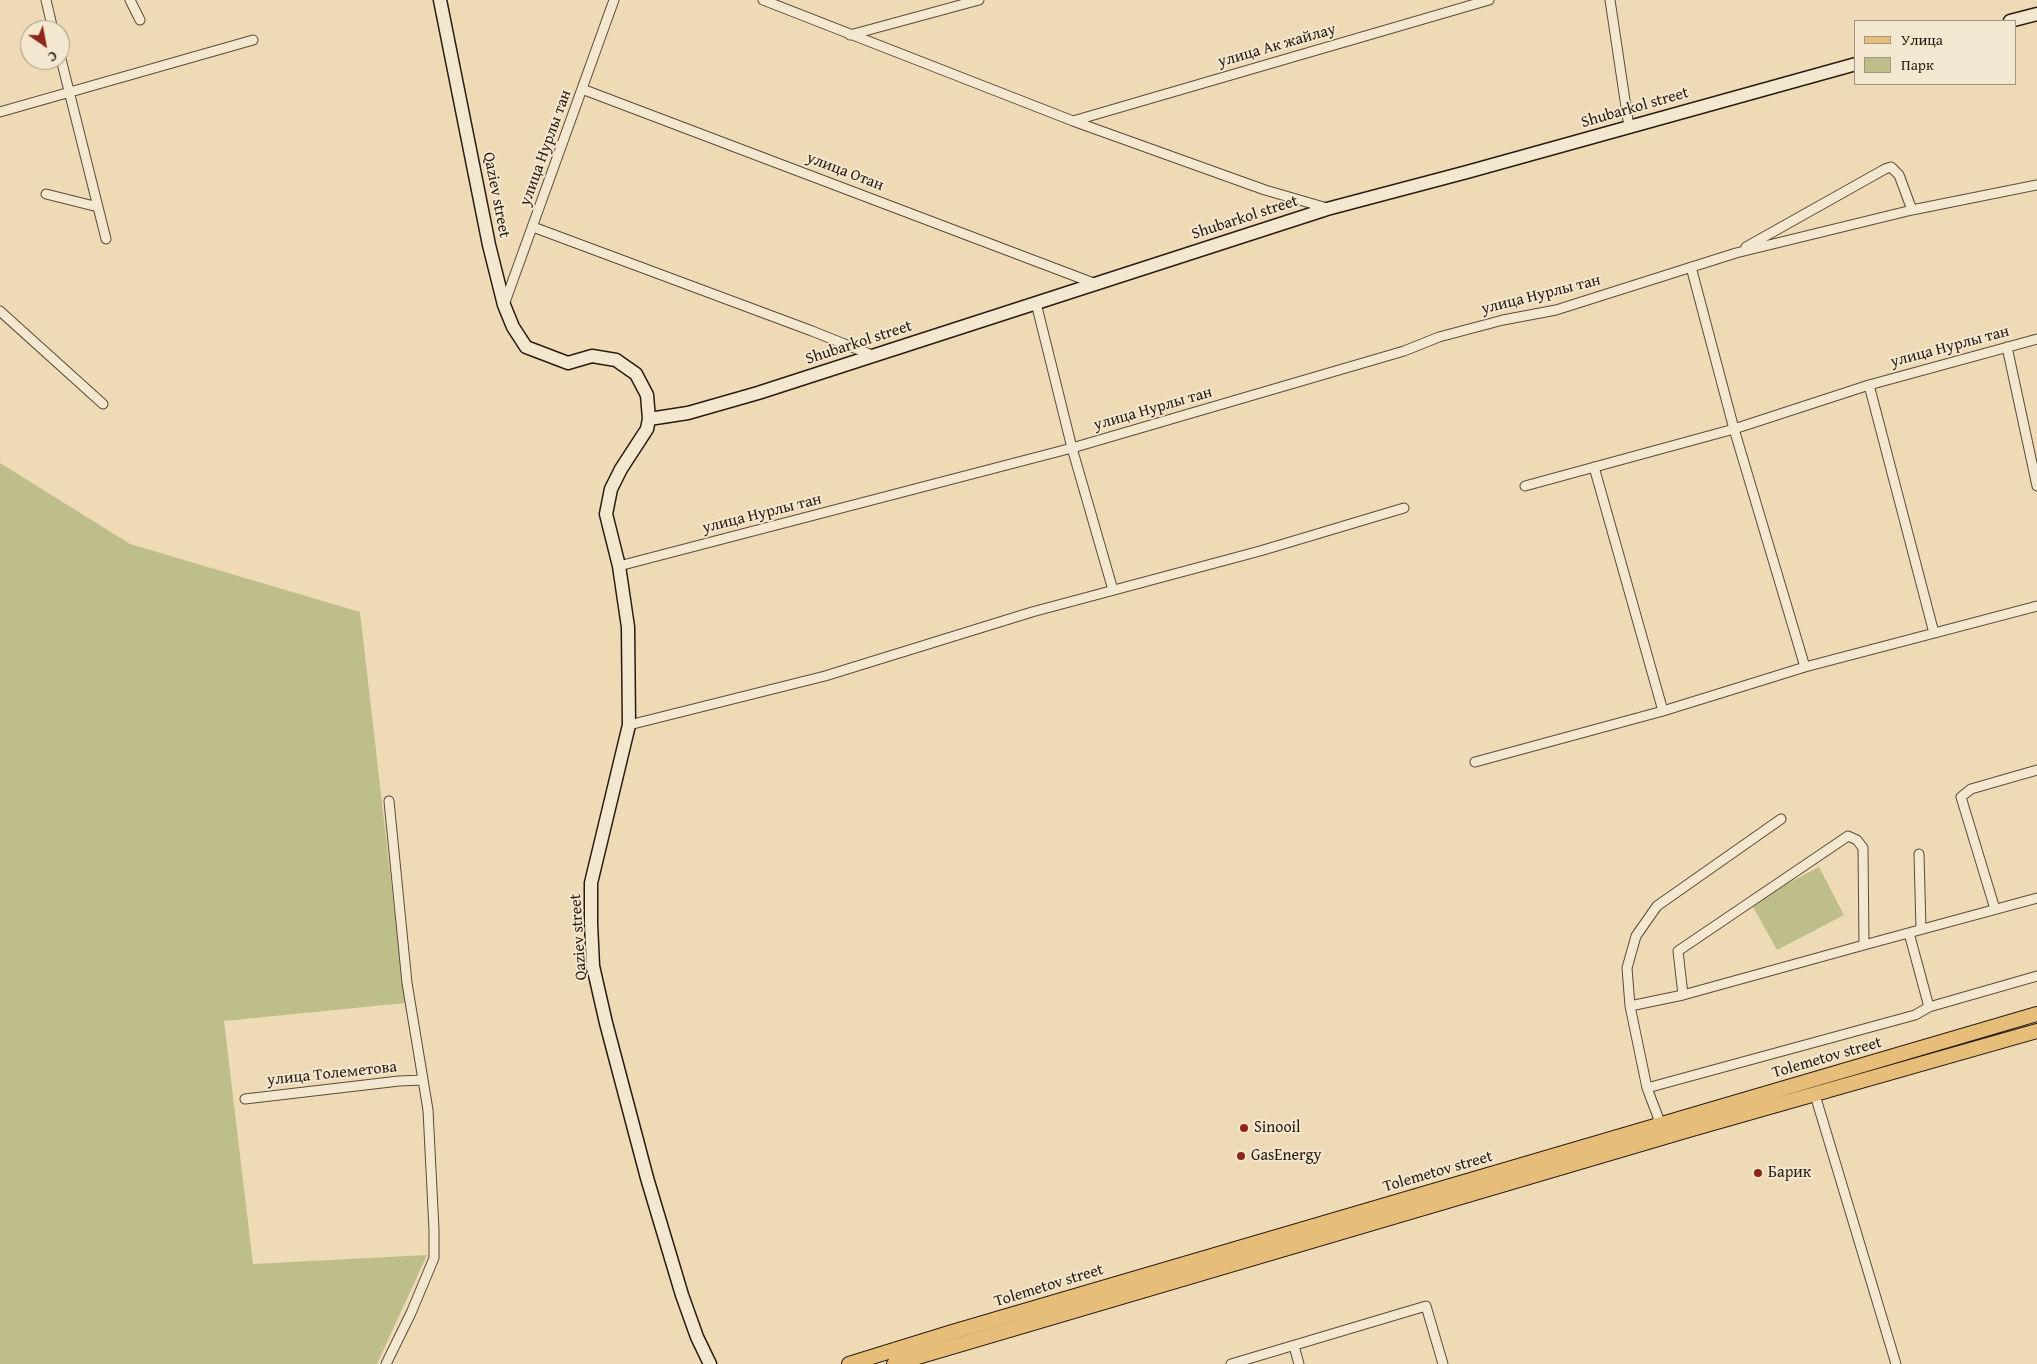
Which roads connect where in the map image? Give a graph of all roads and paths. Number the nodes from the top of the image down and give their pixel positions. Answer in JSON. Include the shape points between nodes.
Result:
{"nodes":[{"id":1,"x":46,"y":0,"type":"edge"},
{"id":2,"x":130,"y":0,"type":"edge"},
{"id":3,"x":440,"y":0,"type":"edge"},
{"id":4,"x":614,"y":0,"type":"edge"},
{"id":5,"x":763,"y":0,"type":"edge"},
{"id":6,"x":979,"y":0,"type":"edge"},
{"id":7,"x":1489,"y":0,"type":"edge"},
{"id":8,"x":1610,"y":0,"type":"edge"},
{"id":9,"x":2037,"y":14,"type":"edge"},
{"id":10,"x":51,"y":20,"type":"edge"},
{"id":11,"x":140,"y":20,"type":"dead end"},
{"id":12,"x":2014,"y":20,"type":"edge"},
{"id":13,"x":850,"y":35,"type":"junction"},
{"id":14,"x":253,"y":40,"type":"dead end"},
{"id":15,"x":1854,"y":65,"type":"edge"},
{"id":16,"x":64,"y":70,"type":"edge"},
{"id":17,"x":582,"y":89,"type":"junction"},
{"id":18,"x":69,"y":91,"type":"junction"},
{"id":19,"x":0,"y":112,"type":"edge"},
{"id":20,"x":1073,"y":121,"type":"junction"},
{"id":21,"x":1629,"y":127,"type":"junction"},
{"id":22,"x":2037,"y":185,"type":"edge"},
{"id":23,"x":46,"y":194,"type":"dead end"},
{"id":24,"x":98,"y":208,"type":"junction"},
{"id":25,"x":1327,"y":208,"type":"junction"},
{"id":26,"x":1912,"y":210,"type":"junction"},
{"id":27,"x":533,"y":227,"type":"junction"},
{"id":28,"x":106,"y":239,"type":"dead end"},
{"id":29,"x":1736,"y":253,"type":"junction"},
{"id":30,"x":1691,"y":267,"type":"junction"},
{"id":31,"x":1096,"y":284,"type":"junction"},
{"id":32,"x":1036,"y":303,"type":"junction"},
{"id":33,"x":504,"y":305,"type":"junction"},
{"id":34,"x":0,"y":311,"type":"edge"},
{"id":35,"x":2037,"y":339,"type":"edge"},
{"id":36,"x":2008,"y":347,"type":"junction"},
{"id":37,"x":872,"y":355,"type":"junction"},
{"id":38,"x":1868,"y":384,"type":"junction"},
{"id":39,"x":103,"y":404,"type":"dead end"},
{"id":40,"x":649,"y":419,"type":"junction"},
{"id":41,"x":1734,"y":429,"type":"junction"},
{"id":42,"x":1072,"y":448,"type":"junction"},
{"id":43,"x":1594,"y":467,"type":"junction"},
{"id":44,"x":1525,"y":486,"type":"dead end"},
{"id":45,"x":2037,"y":486,"type":"edge"},
{"id":46,"x":1404,"y":508,"type":"dead end"},
{"id":47,"x":619,"y":566,"type":"junction"},
{"id":48,"x":1113,"y":590,"type":"junction"},
{"id":49,"x":2037,"y":606,"type":"edge"},
{"id":50,"x":1934,"y":633,"type":"junction"},
{"id":51,"x":1805,"y":667,"type":"junction"},
{"id":52,"x":1663,"y":711,"type":"junction"},
{"id":53,"x":629,"y":725,"type":"junction"},
{"id":54,"x":1475,"y":762,"type":"dead end"},
{"id":55,"x":2037,"y":770,"type":"edge"},
{"id":56,"x":389,"y":801,"type":"dead end"},
{"id":57,"x":1781,"y":819,"type":"dead end"},
{"id":58,"x":1919,"y":854,"type":"dead end"},
{"id":59,"x":2037,"y":898,"type":"edge"},
{"id":60,"x":1995,"y":909,"type":"junction"},
{"id":61,"x":1920,"y":929,"type":"junction"},
{"id":62,"x":1909,"y":932,"type":"junction"},
{"id":63,"x":1864,"y":945,"type":"junction"},
{"id":64,"x":2037,"y":976,"type":"edge"},
{"id":65,"x":1683,"y":995,"type":"junction"},
{"id":66,"x":1630,"y":1006,"type":"junction"},
{"id":67,"x":1929,"y":1007,"type":"junction"},
{"id":68,"x":2037,"y":1014,"type":"edge"},
{"id":69,"x":2037,"y":1031,"type":"edge"},
{"id":70,"x":423,"y":1080,"type":"junction"},
{"id":71,"x":1647,"y":1088,"type":"junction"},
{"id":72,"x":1815,"y":1095,"type":"junction"},
{"id":73,"x":245,"y":1099,"type":"dead end"},
{"id":74,"x":1691,"y":1123,"type":"junction"},
{"id":75,"x":1658,"y":1126,"type":"junction"},
{"id":76,"x":1294,"y":1346,"type":"junction"},
{"id":77,"x":386,"y":1364,"type":"edge"},
{"id":78,"x":710,"y":1364,"type":"edge"},
{"id":79,"x":849,"y":1364,"type":"edge"},
{"id":80,"x":894,"y":1364,"type":"edge"},
{"id":81,"x":1232,"y":1364,"type":"edge"},
{"id":82,"x":1299,"y":1364,"type":"edge"},
{"id":83,"x":1443,"y":1364,"type":"edge"},
{"id":84,"x":1896,"y":1364,"type":"edge"}],
"edges":[{"from":1,"to":10,"type":"street"},
{"from":2,"to":11,"type":"street"},
{"from":3,"to":33,"type":"street","name":"Qaziev street","via":[[484,224]]},
{"from":4,"to":17,"type":"street","name":"улица Нурлы тан"},
{"from":5,"to":13,"type":"street"},
{"from":6,"to":13,"type":"street"},
{"from":7,"to":20,"type":"street","name":"улица Ак жайлау"},
{"from":8,"to":21,"type":"street"},
{"from":9,"to":12,"type":"street"},
{"from":13,"to":20,"type":"street"},
{"from":14,"to":18,"type":"street"},
{"from":15,"to":21,"type":"street","name":"Shubarkol street"},
{"from":16,"to":18,"type":"street"},
{"from":17,"to":27,"type":"street","name":"улица Нурлы тан"},
{"from":17,"to":31,"type":"street","name":"улица Отан"},
{"from":18,"to":19,"type":"street"},
{"from":18,"to":24,"type":"street"},
{"from":20,"to":25,"type":"street","via":[[1265,190]]},
{"from":21,"to":25,"type":"street","name":"Shubarkol street"},
{"from":22,"to":26,"type":"street"},
{"from":23,"to":24,"type":"street"},
{"from":24,"to":28,"type":"street"},
{"from":25,"to":31,"type":"street","name":"Shubarkol street"},
{"from":26,"to":29,"type":"street"},
{"from":26,"to":29,"type":"street","via":[[1899,175],[1891,167]]},
{"from":27,"to":33,"type":"street","name":"улица Нурлы тан"},
{"from":27,"to":37,"type":"street"},
{"from":29,"to":30,"type":"street","name":"улица Нурлы тан"},
{"from":30,"to":41,"type":"street"},
{"from":30,"to":42,"type":"street","name":"улица Нурлы тан","via":[[1556,310],[1439,337]]},
{"from":31,"to":32,"type":"street","name":"Shubarkol street"},
{"from":32,"to":37,"type":"street","name":"Shubarkol street"},
{"from":32,"to":42,"type":"street"},
{"from":33,"to":40,"type":"street","name":"Qaziev street","via":[[526,347],[568,363],[592,356],[616,360],[636,374],[647,395]]},
{"from":34,"to":39,"type":"street"},
{"from":35,"to":36,"type":"street","name":"улица Нурлы тан"},
{"from":36,"to":38,"type":"street","name":"улица Нурлы тан"},
{"from":36,"to":45,"type":"street"},
{"from":37,"to":40,"type":"street","name":"Shubarkol street","via":[[714,406]]},
{"from":38,"to":41,"type":"street","name":"улица Нурлы тан"},
{"from":38,"to":50,"type":"street"},
{"from":40,"to":47,"type":"street","name":"Qaziev street","via":[[611,489],[606,514]]},
{"from":41,"to":43,"type":"street","name":"улица Нурлы тан"},
{"from":41,"to":51,"type":"street"},
{"from":42,"to":47,"type":"street","name":"улица Нурлы тан"},
{"from":42,"to":48,"type":"street"},
{"from":43,"to":44,"type":"street","name":"улица Нурлы тан"},
{"from":43,"to":52,"type":"street"},
{"from":46,"to":48,"type":"street"},
{"from":47,"to":53,"type":"street","name":"Qaziev street","via":[[628,627]]},
{"from":48,"to":53,"type":"street","via":[[824,676]]},
{"from":49,"to":50,"type":"street"},
{"from":50,"to":51,"type":"street"},
{"from":51,"to":52,"type":"street"},
{"from":52,"to":54,"type":"street"},
{"from":53,"to":78,"type":"street","name":"Qaziev street","via":[[592,883],[593,966],[647,1178],[682,1295]]},
{"from":55,"to":60,"type":"street","via":[[1971,789],[1962,797]]},
{"from":56,"to":70,"type":"street","via":[[407,983]]},
{"from":57,"to":66,"type":"street","via":[[1657,906],[1636,936],[1627,968]]},
{"from":58,"to":61,"type":"street"},
{"from":59,"to":60,"type":"street"},
{"from":60,"to":61,"type":"street"},
{"from":61,"to":62,"type":"street"},
{"from":62,"to":63,"type":"street"},
{"from":62,"to":67,"type":"street"},
{"from":63,"to":65,"type":"street"},
{"from":63,"to":65,"type":"street","via":[[1863,848],[1858,840],[1848,836],[1678,951]]},
{"from":64,"to":67,"type":"street"},
{"from":65,"to":66,"type":"street"},
{"from":66,"to":71,"type":"street"},
{"from":67,"to":71,"type":"street","via":[[1914,1014]]},
{"from":68,"to":74,"type":"main road","name":"Tolemetov street"},
{"from":69,"to":72,"type":"main road","name":"Tolemetov street"},
{"from":70,"to":73,"type":"street","name":"улица Толеметова"},
{"from":70,"to":77,"type":"street","via":[[428,1110],[434,1258]]},
{"from":71,"to":75,"type":"street","via":[[1658,1117]]},
{"from":72,"to":74,"type":"main road","name":"Tolemetov street"},
{"from":72,"to":84,"type":"street"},
{"from":74,"to":75,"type":"main road","name":"Tolemetov street"},
{"from":74,"to":80,"type":"main road","name":"Tolemetov street"},
{"from":75,"to":79,"type":"main road","name":"Tolemetov street"},
{"from":76,"to":81,"type":"street"},
{"from":76,"to":82,"type":"street"},
{"from":76,"to":83,"type":"street","via":[[1426,1306]]}]}
